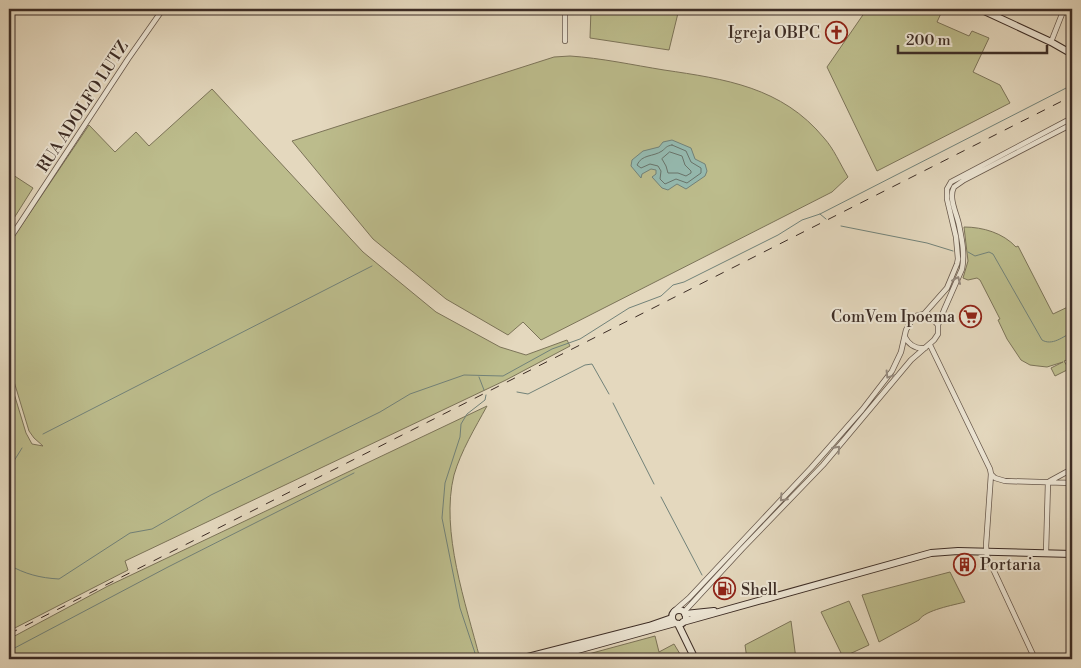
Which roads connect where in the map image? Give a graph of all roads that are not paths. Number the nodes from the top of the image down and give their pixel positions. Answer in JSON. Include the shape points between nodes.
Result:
{"nodes":[{"id":1,"x":163,"y":9,"type":"edge"},
{"id":2,"x":565,"y":9,"type":"edge"},
{"id":3,"x":980,"y":9,"type":"edge"},
{"id":4,"x":999,"y":9,"type":"edge"},
{"id":5,"x":1064,"y":9,"type":"edge"},
{"id":6,"x":998,"y":17,"type":"junction"},
{"id":7,"x":565,"y":41,"type":"dead end"},
{"id":8,"x":1051,"y":42,"type":"junction"},
{"id":9,"x":1072,"y":54,"type":"edge"},
{"id":10,"x":1072,"y":118,"type":"edge"},
{"id":11,"x":1072,"y":124,"type":"edge"},
{"id":12,"x":9,"y":240,"type":"edge"},
{"id":13,"x":924,"y":314,"type":"junction"},
{"id":14,"x":938,"y":326,"type":"junction"},
{"id":15,"x":906,"y":330,"type":"junction"},
{"id":16,"x":928,"y":346,"type":"junction"},
{"id":17,"x":1072,"y":469,"type":"edge"},
{"id":18,"x":991,"y":474,"type":"junction"},
{"id":19,"x":1048,"y":482,"type":"junction"},
{"id":20,"x":1072,"y":483,"type":"edge"},
{"id":21,"x":986,"y":552,"type":"junction"},
{"id":22,"x":1046,"y":553,"type":"junction"},
{"id":23,"x":1072,"y":554,"type":"edge"},
{"id":24,"x":725,"y":610,"type":"junction"},
{"id":25,"x":684,"y":613,"type":"junction"},
{"id":26,"x":676,"y":620,"type":"junction"},
{"id":27,"x":520,"y":659,"type":"edge"},
{"id":28,"x":545,"y":659,"type":"edge"},
{"id":29,"x":695,"y":659,"type":"edge"},
{"id":30,"x":1036,"y":659,"type":"edge"}],
"edges":[{"from":1,"to":12,"type":"street","name":"RUA ADOLFO LUTZ"},
{"from":2,"to":7,"type":"street"},
{"from":3,"to":6,"type":"main road"},
{"from":4,"to":6,"type":"street"},
{"from":5,"to":8,"type":"street"},
{"from":6,"to":8,"type":"main road"},
{"from":8,"to":9,"type":"main road"},
{"from":10,"to":13,"type":"street","via":[[951,182],[947,199],[956,237],[957,264],[947,288]]},
{"from":14,"to":11,"type":"street","one_way":true,"via":[[964,262],[952,191],[964,180]]},
{"from":13,"to":14,"type":"street"},
{"from":13,"to":15,"type":"street","via":[[916,316]]},
{"from":14,"to":16,"type":"street","via":[[938,334]]},
{"from":15,"to":16,"type":"street","via":[[905,337],[911,345],[916,348]]},
{"from":15,"to":26,"type":"street","one_way":true,"via":[[901,352],[886,382],[811,468],[689,598]]},
{"from":16,"to":18,"type":"street"},
{"from":25,"to":16,"type":"street","one_way":true,"via":[[823,465],[911,360]]},
{"from":17,"to":19,"type":"street"},
{"from":18,"to":19,"type":"street","via":[[1005,481]]},
{"from":18,"to":21,"type":"street"},
{"from":19,"to":20,"type":"street"},
{"from":19,"to":22,"type":"street"},
{"from":21,"to":22,"type":"main road"},
{"from":21,"to":24,"type":"main road","via":[[932,553]]},
{"from":21,"to":30,"type":"street"},
{"from":22,"to":23,"type":"main road"},
{"from":24,"to":25,"type":"main road"},
{"from":24,"to":26,"type":"main road"},
{"from":25,"to":26,"type":"main road","via":[[685,619]]},
{"from":25,"to":26,"type":"main road","via":[[680,610]]},
{"from":26,"to":27,"type":"main road"},
{"from":26,"to":28,"type":"main road"},
{"from":26,"to":29,"type":"main road"}]}
